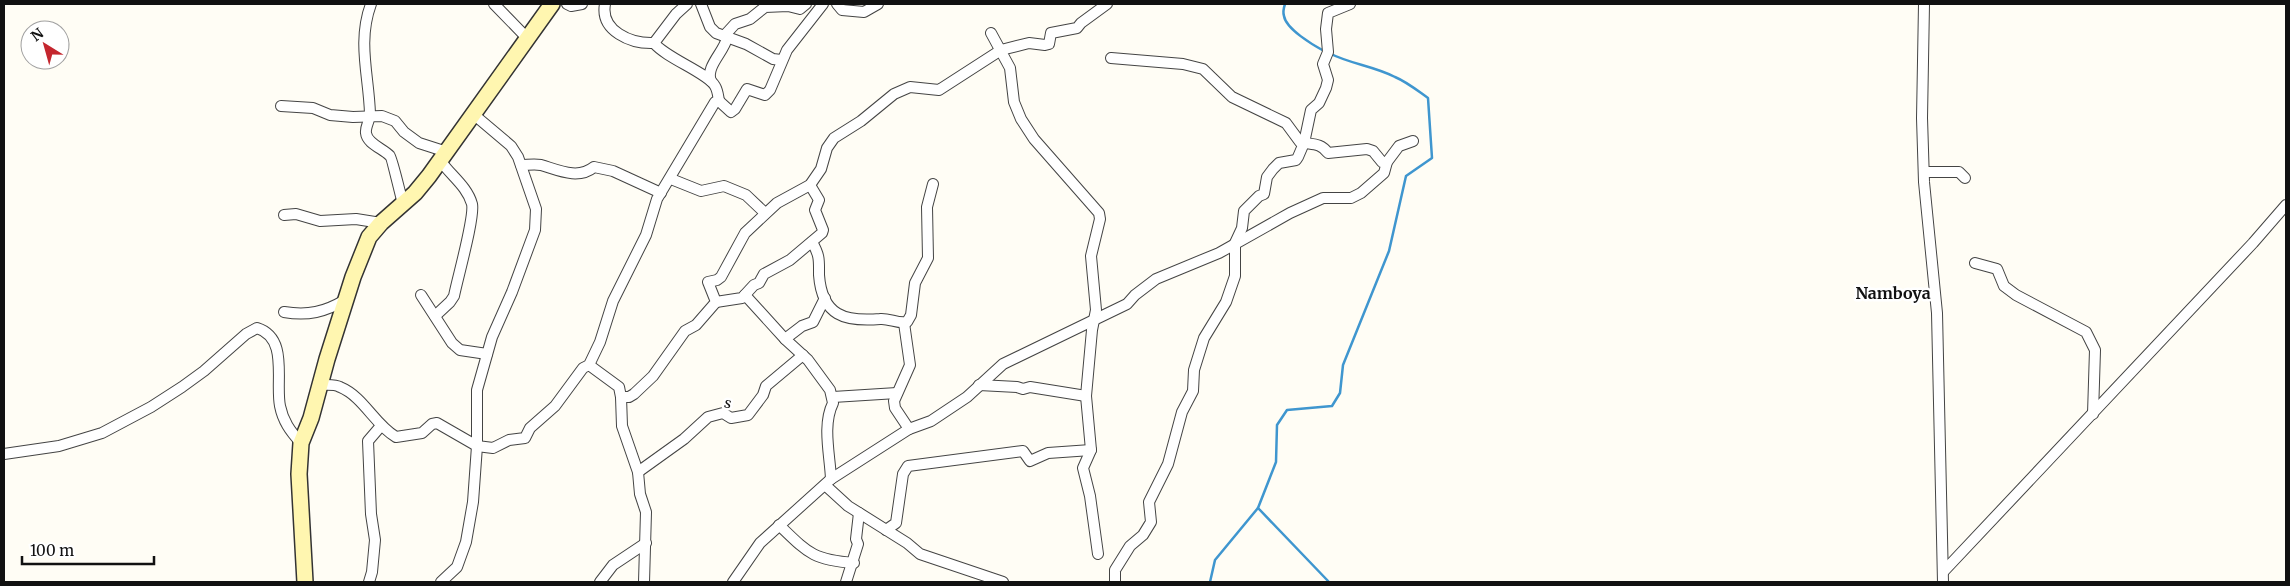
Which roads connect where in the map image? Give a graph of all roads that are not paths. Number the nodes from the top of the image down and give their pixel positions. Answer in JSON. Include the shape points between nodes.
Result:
{"nodes":[{"id":1,"x":371,"y":4,"type":"edge"},
{"id":2,"x":494,"y":4,"type":"edge"},
{"id":3,"x":552,"y":4,"type":"edge"},
{"id":4,"x":567,"y":4,"type":"edge"},
{"id":5,"x":582,"y":4,"type":"edge"},
{"id":6,"x":605,"y":4,"type":"edge"},
{"id":7,"x":687,"y":4,"type":"edge"},
{"id":8,"x":701,"y":4,"type":"edge"},
{"id":9,"x":806,"y":4,"type":"edge"},
{"id":10,"x":823,"y":4,"type":"edge"},
{"id":11,"x":837,"y":4,"type":"edge"},
{"id":12,"x":878,"y":4,"type":"edge"},
{"id":13,"x":1107,"y":4,"type":"edge"},
{"id":14,"x":1350,"y":4,"type":"edge"},
{"id":15,"x":1924,"y":4,"type":"edge"},
{"id":16,"x":991,"y":33,"type":"dead end"},
{"id":17,"x":726,"y":37,"type":"junction"},
{"id":18,"x":528,"y":39,"type":"junction"},
{"id":19,"x":654,"y":43,"type":"junction"},
{"id":20,"x":1001,"y":50,"type":"junction"},
{"id":21,"x":1111,"y":58,"type":"dead end"},
{"id":22,"x":781,"y":60,"type":"junction"},
{"id":23,"x":711,"y":81,"type":"junction"},
{"id":24,"x":719,"y":101,"type":"junction"},
{"id":25,"x":281,"y":106,"type":"dead end"},
{"id":26,"x":472,"y":113,"type":"junction"},
{"id":27,"x":370,"y":116,"type":"junction"},
{"id":28,"x":1413,"y":141,"type":"dead end"},
{"id":29,"x":1304,"y":143,"type":"junction"},
{"id":30,"x":444,"y":156,"type":"junction"},
{"id":31,"x":1387,"y":162,"type":"junction"},
{"id":32,"x":521,"y":165,"type":"junction"},
{"id":33,"x":1924,"y":172,"type":"junction"},
{"id":34,"x":1965,"y":178,"type":"dead end"},
{"id":35,"x":671,"y":179,"type":"junction"},
{"id":36,"x":933,"y":184,"type":"dead end"},
{"id":37,"x":810,"y":186,"type":"junction"},
{"id":38,"x":661,"y":192,"type":"junction"},
{"id":39,"x":403,"y":204,"type":"junction"},
{"id":40,"x":2286,"y":205,"type":"edge"},
{"id":41,"x":764,"y":213,"type":"junction"},
{"id":42,"x":284,"y":215,"type":"dead end"},
{"id":43,"x":381,"y":223,"type":"junction"},
{"id":44,"x":812,"y":242,"type":"junction"},
{"id":45,"x":1234,"y":243,"type":"junction"},
{"id":46,"x":1975,"y":264,"type":"dead end"},
{"id":47,"x":421,"y":295,"type":"dead end"},
{"id":48,"x":745,"y":295,"type":"junction"},
{"id":49,"x":825,"y":298,"type":"junction"},
{"id":50,"x":346,"y":300,"type":"junction"},
{"id":51,"x":716,"y":302,"type":"junction"},
{"id":52,"x":284,"y":312,"type":"dead end"},
{"id":53,"x":435,"y":316,"type":"junction"},
{"id":54,"x":1094,"y":319,"type":"junction"},
{"id":55,"x":904,"y":323,"type":"junction"},
{"id":56,"x":785,"y":339,"type":"junction"},
{"id":57,"x":487,"y":354,"type":"junction"},
{"id":58,"x":803,"y":355,"type":"junction"},
{"id":59,"x":590,"y":364,"type":"junction"},
{"id":60,"x":320,"y":384,"type":"junction"},
{"id":61,"x":979,"y":385,"type":"junction"},
{"id":62,"x":896,"y":393,"type":"junction"},
{"id":63,"x":1086,"y":396,"type":"junction"},
{"id":64,"x":621,"y":397,"type":"junction"},
{"id":65,"x":833,"y":397,"type":"junction"},
{"id":66,"x":2093,"y":414,"type":"junction"},
{"id":67,"x":380,"y":426,"type":"junction"},
{"id":68,"x":908,"y":429,"type":"junction"},
{"id":69,"x":300,"y":442,"type":"junction"},
{"id":70,"x":477,"y":446,"type":"junction"},
{"id":71,"x":1091,"y":450,"type":"junction"},
{"id":72,"x":4,"y":454,"type":"edge"},
{"id":73,"x":638,"y":472,"type":"junction"},
{"id":74,"x":828,"y":482,"type":"junction"},
{"id":75,"x":859,"y":513,"type":"junction"},
{"id":76,"x":779,"y":525,"type":"junction"},
{"id":77,"x":886,"y":530,"type":"junction"},
{"id":78,"x":646,"y":543,"type":"junction"},
{"id":79,"x":1098,"y":554,"type":"dead end"},
{"id":80,"x":854,"y":563,"type":"junction"},
{"id":81,"x":1944,"y":571,"type":"junction"},
{"id":82,"x":304,"y":582,"type":"edge"},
{"id":83,"x":369,"y":582,"type":"edge"},
{"id":84,"x":440,"y":582,"type":"edge"},
{"id":85,"x":600,"y":582,"type":"edge"},
{"id":86,"x":644,"y":582,"type":"edge"},
{"id":87,"x":733,"y":582,"type":"edge"},
{"id":88,"x":846,"y":582,"type":"edge"},
{"id":89,"x":1002,"y":582,"type":"edge"},
{"id":90,"x":1115,"y":582,"type":"edge"},
{"id":91,"x":1943,"y":582,"type":"edge"}],
"edges":[{"from":1,"to":27,"type":"street","via":[[363,46]]},
{"from":2,"to":18,"type":"street"},
{"from":3,"to":18,"type":"street"},
{"from":4,"to":5,"type":"street"},
{"from":6,"to":19,"type":"street","via":[[605,17],[617,35],[644,44]]},
{"from":7,"to":19,"type":"street"},
{"from":8,"to":17,"type":"street","via":[[710,27]]},
{"from":9,"to":17,"type":"street","via":[[800,9],[765,7],[735,24]]},
{"from":10,"to":22,"type":"street"},
{"from":11,"to":12,"type":"street","via":[[842,10],[860,13]]},
{"from":13,"to":20,"type":"street","via":[[1080,22],[1077,28],[1051,33],[1049,44],[1029,43]]},
{"from":14,"to":29,"type":"street","via":[[1328,13],[1328,52],[1323,64],[1328,80],[1323,97],[1311,110]]},
{"from":15,"to":33,"type":"street"},
{"from":16,"to":20,"type":"street"},
{"from":17,"to":22,"type":"street"},
{"from":17,"to":23,"type":"street","via":[[724,48],[710,71]]},
{"from":18,"to":26,"type":"street"},
{"from":19,"to":23,"type":"street"},
{"from":20,"to":37,"type":"street","via":[[939,90],[910,87],[894,94],[834,138]]},
{"from":20,"to":54,"type":"street","via":[[1010,68],[1014,102],[1021,119],[1034,139],[1099,213],[1091,256]]},
{"from":21,"to":29,"type":"street","via":[[1183,64],[1203,69],[1232,97],[1286,123]]},
{"from":22,"to":24,"type":"street","via":[[765,95],[747,89],[731,112]]},
{"from":23,"to":24,"type":"street"},
{"from":24,"to":35,"type":"street","via":[[703,120]]},
{"from":25,"to":27,"type":"street","via":[[313,108],[330,115]]},
{"from":26,"to":30,"type":"street"},
{"from":26,"to":32,"type":"street","via":[[512,146]]},
{"from":27,"to":30,"type":"street","via":[[395,121],[419,143]]},
{"from":27,"to":39,"type":"street","via":[[366,132],[368,138],[394,161],[393,169]]},
{"from":28,"to":31,"type":"street","via":[[1399,146]]},
{"from":29,"to":31,"type":"street","via":[[1318,144],[1328,153],[1366,149],[1373,151],[1382,162]]},
{"from":29,"to":45,"type":"street","via":[[1296,160],[1279,163],[1267,177],[1264,194],[1244,211],[1242,228]]},
{"from":30,"to":39,"type":"street"},
{"from":30,"to":53,"type":"street","via":[[472,205],[454,296]]},
{"from":31,"to":45,"type":"street","via":[[1384,173],[1351,198],[1323,198]]},
{"from":32,"to":38,"type":"street","via":[[582,173],[594,167]]},
{"from":32,"to":57,"type":"street","via":[[536,209],[535,230]]},
{"from":33,"to":34,"type":"street","via":[[1959,172]]},
{"from":33,"to":81,"type":"street","via":[[1938,313]]},
{"from":35,"to":38,"type":"street"},
{"from":35,"to":41,"type":"street","via":[[702,190],[724,186],[746,195]]},
{"from":36,"to":55,"type":"street","via":[[926,207],[928,258],[915,283],[909,319]]},
{"from":37,"to":41,"type":"street"},
{"from":37,"to":44,"type":"street","via":[[819,200],[815,210],[823,230]]},
{"from":38,"to":59,"type":"street","via":[[646,235],[613,301]]},
{"from":39,"to":43,"type":"street"},
{"from":40,"to":66,"type":"street"},
{"from":41,"to":51,"type":"street","via":[[745,233],[721,277],[708,282]]},
{"from":42,"to":43,"type":"street","via":[[296,214],[320,220],[356,218]]},
{"from":43,"to":50,"type":"street","via":[[362,252]]},
{"from":44,"to":48,"type":"street","via":[[764,274]]},
{"from":44,"to":49,"type":"street","via":[[819,253]]},
{"from":45,"to":54,"type":"street","via":[[1219,253],[1156,279],[1127,304]]},
{"from":45,"to":90,"type":"street","via":[[1235,276],[1226,302],[1204,338],[1194,370],[1194,391],[1182,412],[1163,475],[1149,502],[1151,522],[1115,570]]},
{"from":46,"to":66,"type":"street","via":[[1997,269],[2004,286],[2016,295],[2086,332],[2095,350]]},
{"from":47,"to":53,"type":"street"},
{"from":48,"to":51,"type":"street"},
{"from":48,"to":56,"type":"street"},
{"from":49,"to":55,"type":"street","via":[[829,307],[842,317]]},
{"from":49,"to":56,"type":"street","via":[[813,322]]},
{"from":50,"to":52,"type":"street","via":[[327,310],[295,314]]},
{"from":50,"to":60,"type":"street"},
{"from":51,"to":64,"type":"street","via":[[696,325],[685,331],[652,376],[634,394]]},
{"from":53,"to":57,"type":"street","via":[[460,350]]},
{"from":54,"to":61,"type":"street","via":[[1014,358]]},
{"from":54,"to":63,"type":"street"},
{"from":55,"to":62,"type":"street","via":[[910,365]]},
{"from":56,"to":58,"type":"street"},
{"from":57,"to":70,"type":"street","via":[[477,390]]},
{"from":58,"to":65,"type":"street"},
{"from":58,"to":73,"type":"street","name":"s","via":[[766,386],[748,415],[731,418],[716,413],[708,417]]},
{"from":59,"to":64,"type":"street","via":[[619,388]]},
{"from":59,"to":70,"type":"street","via":[[583,368],[555,406],[530,428],[525,438],[509,440],[493,448]]},
{"from":60,"to":67,"type":"street","via":[[339,386],[351,394],[369,410]]},
{"from":60,"to":69,"type":"street","via":[[312,418]]},
{"from":61,"to":63,"type":"street","via":[[1030,387]]},
{"from":61,"to":68,"type":"street","via":[[931,421]]},
{"from":62,"to":65,"type":"street"},
{"from":62,"to":68,"type":"street","via":[[896,408]]},
{"from":63,"to":71,"type":"street"},
{"from":64,"to":73,"type":"street","via":[[622,426]]},
{"from":65,"to":74,"type":"street","via":[[827,426]]},
{"from":66,"to":81,"type":"street"},
{"from":67,"to":70,"type":"street","via":[[396,437],[406,437],[422,433],[437,423]]},
{"from":67,"to":83,"type":"street","via":[[368,441],[375,540]]},
{"from":68,"to":74,"type":"street"},
{"from":69,"to":72,"type":"street","via":[[285,423],[279,404],[279,354],[270,337],[257,328],[182,387],[102,433],[59,446]]},
{"from":69,"to":82,"type":"street"},
{"from":70,"to":84,"type":"street","via":[[466,542],[457,567]]},
{"from":71,"to":77,"type":"street","via":[[1048,453],[1030,461],[1023,451],[908,466],[903,474],[896,523]]},
{"from":71,"to":79,"type":"street","via":[[1083,468]]},
{"from":73,"to":78,"type":"street","via":[[646,512]]},
{"from":74,"to":75,"type":"street","via":[[848,506]]},
{"from":74,"to":76,"type":"street"},
{"from":75,"to":77,"type":"street"},
{"from":75,"to":80,"type":"street"},
{"from":76,"to":80,"type":"street","via":[[815,557]]},
{"from":76,"to":87,"type":"street","via":[[760,543]]},
{"from":77,"to":89,"type":"street","via":[[920,554]]},
{"from":78,"to":85,"type":"street","via":[[613,565]]},
{"from":78,"to":86,"type":"street"},
{"from":80,"to":88,"type":"street"},
{"from":81,"to":91,"type":"street"}]}
